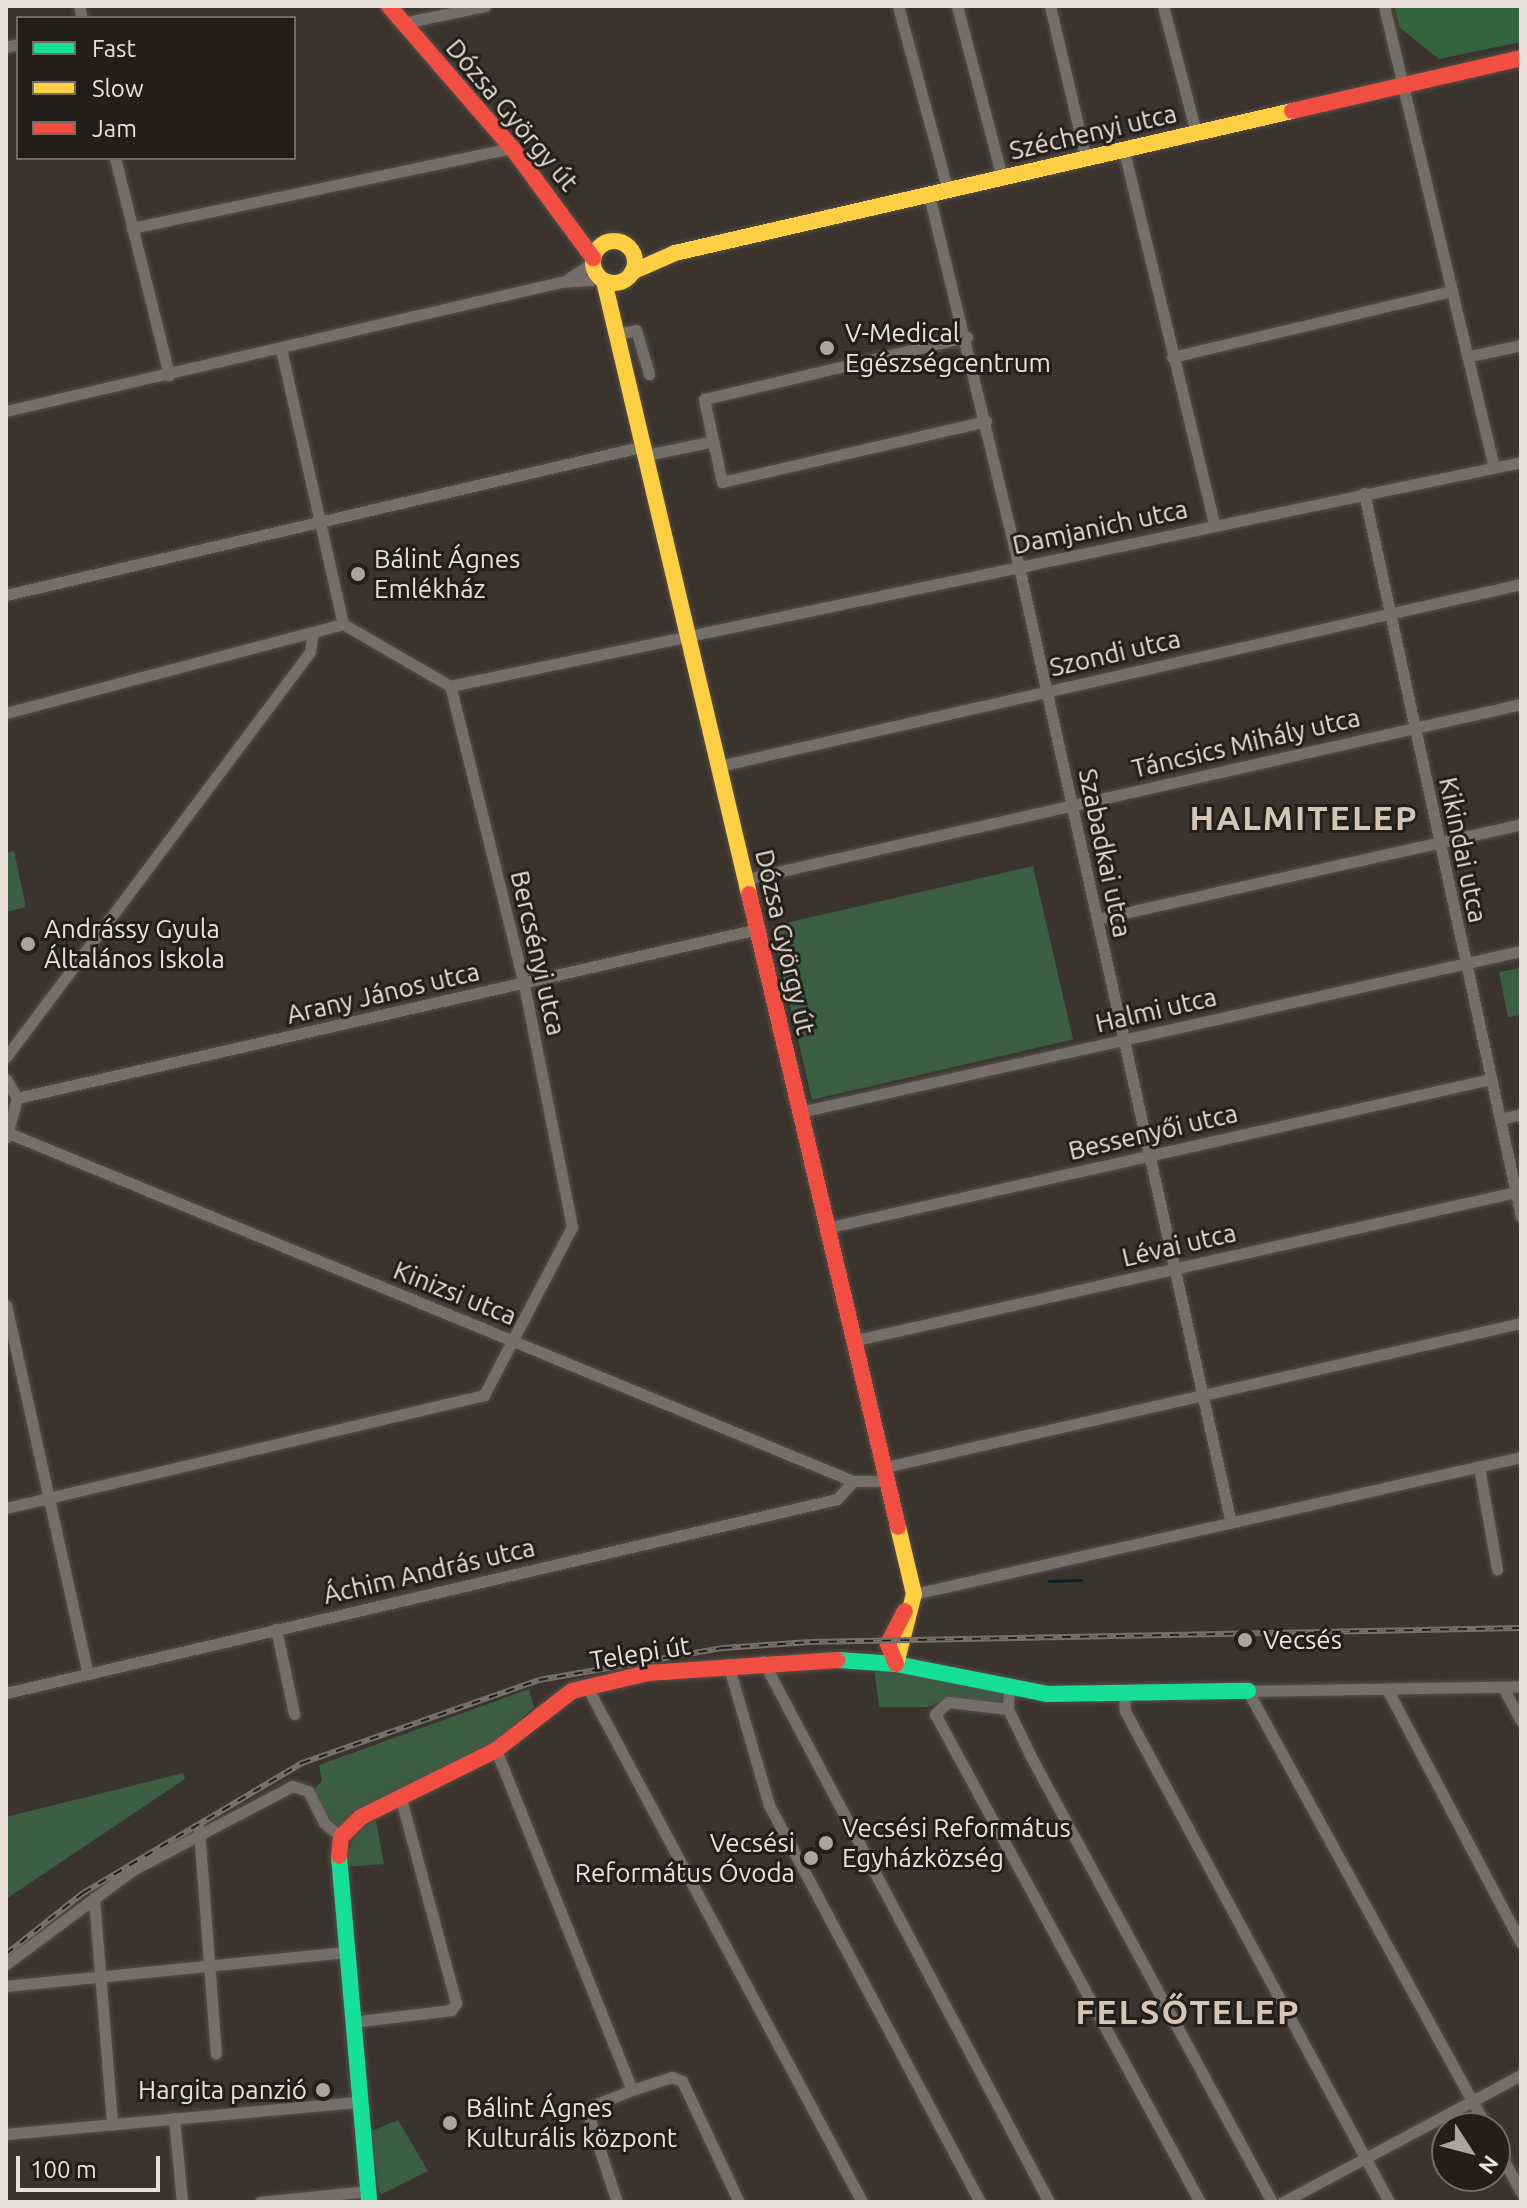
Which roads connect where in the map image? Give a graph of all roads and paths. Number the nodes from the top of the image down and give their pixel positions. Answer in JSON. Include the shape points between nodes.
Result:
{"nodes":[{"id":1,"x":389,"y":6,"type":"edge"},
{"id":2,"x":485,"y":6,"type":"edge"},
{"id":3,"x":898,"y":6,"type":"edge"},
{"id":4,"x":957,"y":6,"type":"edge"},
{"id":5,"x":1050,"y":6,"type":"edge"},
{"id":6,"x":1163,"y":6,"type":"edge"},
{"id":7,"x":1384,"y":6,"type":"edge"},
{"id":8,"x":403,"y":23,"type":"junction"},
{"id":9,"x":1521,"y":58,"type":"edge"},
{"id":10,"x":1405,"y":84,"type":"junction"},
{"id":11,"x":1196,"y":133,"type":"junction"},
{"id":12,"x":512,"y":148,"type":"junction"},
{"id":13,"x":1124,"y":151,"type":"junction"},
{"id":14,"x":115,"y":160,"type":"edge"},
{"id":15,"x":1086,"y":160,"type":"junction"},
{"id":16,"x":1002,"y":178,"type":"junction"},
{"id":17,"x":948,"y":191,"type":"junction"},
{"id":18,"x":929,"y":195,"type":"junction"},
{"id":19,"x":567,"y":218,"type":"junction"},
{"id":20,"x":132,"y":228,"type":"junction"},
{"id":21,"x":604,"y":244,"type":"junction"},
{"id":22,"x":675,"y":253,"type":"junction"},
{"id":23,"x":632,"y":254,"type":"junction"},
{"id":24,"x":593,"y":260,"type":"junction"},
{"id":25,"x":627,"y":277,"type":"junction"},
{"id":26,"x":602,"y":280,"type":"junction"},
{"id":27,"x":561,"y":282,"type":"junction"},
{"id":28,"x":1452,"y":291,"type":"junction"},
{"id":29,"x":616,"y":330,"type":"junction"},
{"id":30,"x":967,"y":337,"type":"junction"},
{"id":31,"x":1521,"y":345,"type":"edge"},
{"id":32,"x":281,"y":349,"type":"junction"},
{"id":33,"x":1470,"y":356,"type":"junction"},
{"id":34,"x":1172,"y":357,"type":"junction"},
{"id":35,"x":649,"y":374,"type":"dead end"},
{"id":36,"x":169,"y":375,"type":"junction"},
{"id":37,"x":6,"y":411,"type":"edge"},
{"id":38,"x":986,"y":421,"type":"junction"},
{"id":39,"x":714,"y":441,"type":"junction"},
{"id":40,"x":646,"y":451,"type":"junction"},
{"id":41,"x":1521,"y":462,"type":"edge"},
{"id":42,"x":1494,"y":467,"type":"junction"},
{"id":43,"x":1364,"y":493,"type":"junction"},
{"id":44,"x":321,"y":520,"type":"junction"},
{"id":45,"x":1214,"y":524,"type":"junction"},
{"id":46,"x":1019,"y":567,"type":"junction"},
{"id":47,"x":1521,"y":584,"type":"edge"},
{"id":48,"x":6,"y":595,"type":"edge"},
{"id":49,"x":1388,"y":614,"type":"junction"},
{"id":50,"x":343,"y":624,"type":"junction"},
{"id":51,"x":312,"y":638,"type":"junction"},
{"id":52,"x":690,"y":639,"type":"junction"},
{"id":53,"x":450,"y":686,"type":"junction"},
{"id":54,"x":1047,"y":691,"type":"junction"},
{"id":55,"x":1521,"y":704,"type":"edge"},
{"id":56,"x":6,"y":713,"type":"edge"},
{"id":57,"x":1413,"y":728,"type":"junction"},
{"id":58,"x":719,"y":766,"type":"junction"},
{"id":59,"x":1072,"y":805,"type":"junction"},
{"id":60,"x":1521,"y":824,"type":"edge"},
{"id":61,"x":1438,"y":843,"type":"junction"},
{"id":62,"x":746,"y":879,"type":"junction"},
{"id":63,"x":1097,"y":919,"type":"junction"},
{"id":64,"x":758,"y":929,"type":"junction"},
{"id":65,"x":1521,"y":951,"type":"edge"},
{"id":66,"x":1465,"y":963,"type":"junction"},
{"id":67,"x":524,"y":984,"type":"junction"},
{"id":68,"x":1124,"y":1040,"type":"junction"},
{"id":69,"x":6,"y":1057,"type":"edge"},
{"id":70,"x":6,"y":1079,"type":"edge"},
{"id":71,"x":1491,"y":1079,"type":"junction"},
{"id":72,"x":17,"y":1098,"type":"junction"},
{"id":73,"x":800,"y":1112,"type":"junction"},
{"id":74,"x":1521,"y":1114,"type":"edge"},
{"id":75,"x":1500,"y":1119,"type":"junction"},
{"id":76,"x":8,"y":1136,"type":"edge"},
{"id":77,"x":1149,"y":1155,"type":"junction"},
{"id":78,"x":1516,"y":1192,"type":"junction"},
{"id":79,"x":1521,"y":1216,"type":"edge"},
{"id":80,"x":826,"y":1228,"type":"junction"},
{"id":81,"x":1174,"y":1268,"type":"junction"},
{"id":82,"x":6,"y":1305,"type":"edge"},
{"id":83,"x":1521,"y":1323,"type":"edge"},
{"id":84,"x":852,"y":1341,"type":"junction"},
{"id":85,"x":516,"y":1342,"type":"junction"},
{"id":86,"x":1203,"y":1395,"type":"junction"},
{"id":87,"x":1521,"y":1457,"type":"edge"},
{"id":88,"x":1479,"y":1467,"type":"junction"},
{"id":89,"x":883,"y":1474,"type":"junction"},
{"id":90,"x":853,"y":1481,"type":"junction"},
{"id":91,"x":50,"y":1498,"type":"junction"},
{"id":92,"x":6,"y":1508,"type":"edge"},
{"id":93,"x":1231,"y":1523,"type":"junction"},
{"id":94,"x":904,"y":1562,"type":"junction"},
{"id":95,"x":1497,"y":1569,"type":"dead end"},
{"id":96,"x":914,"y":1594,"type":"junction"},
{"id":97,"x":276,"y":1629,"type":"junction"},
{"id":98,"x":888,"y":1644,"type":"junction"},
{"id":99,"x":853,"y":1660,"type":"junction"},
{"id":100,"x":763,"y":1661,"type":"junction"},
{"id":101,"x":728,"y":1664,"type":"junction"},
{"id":102,"x":896,"y":1664,"type":"junction"},
{"id":103,"x":88,"y":1674,"type":"junction"},
{"id":104,"x":586,"y":1685,"type":"junction"},
{"id":105,"x":1521,"y":1686,"type":"edge"},
{"id":106,"x":1503,"y":1687,"type":"junction"},
{"id":107,"x":1009,"y":1689,"type":"junction"},
{"id":108,"x":1387,"y":1689,"type":"junction"},
{"id":109,"x":1248,"y":1691,"type":"junction"},
{"id":110,"x":6,"y":1693,"type":"edge"},
{"id":111,"x":1124,"y":1694,"type":"junction"},
{"id":112,"x":1008,"y":1709,"type":"junction"},
{"id":113,"x":294,"y":1714,"type":"dead end"},
{"id":114,"x":1521,"y":1721,"type":"edge"},
{"id":115,"x":496,"y":1750,"type":"junction"},
{"id":116,"x":401,"y":1799,"type":"junction"},
{"id":117,"x":199,"y":1829,"type":"junction"},
{"id":118,"x":341,"y":1837,"type":"junction"},
{"id":119,"x":94,"y":1898,"type":"junction"},
{"id":120,"x":1521,"y":1943,"type":"edge"},
{"id":121,"x":345,"y":1952,"type":"junction"},
{"id":122,"x":6,"y":1964,"type":"edge"},
{"id":123,"x":209,"y":1966,"type":"junction"},
{"id":124,"x":100,"y":1976,"type":"junction"},
{"id":125,"x":6,"y":1986,"type":"edge"},
{"id":126,"x":352,"y":2022,"type":"junction"},
{"id":127,"x":216,"y":2053,"type":"dead end"},
{"id":128,"x":1521,"y":2075,"type":"edge"},
{"id":129,"x":632,"y":2090,"type":"junction"},
{"id":130,"x":1472,"y":2100,"type":"junction"},
{"id":131,"x":360,"y":2102,"type":"junction"},
{"id":132,"x":1478,"y":2112,"type":"edge"},
{"id":133,"x":174,"y":2118,"type":"junction"},
{"id":134,"x":112,"y":2124,"type":"junction"},
{"id":135,"x":6,"y":2134,"type":"edge"},
{"id":136,"x":1365,"y":2156,"type":"junction"},
{"id":137,"x":1352,"y":2165,"type":"junction"},
{"id":138,"x":1511,"y":2174,"type":"edge"},
{"id":139,"x":1521,"y":2192,"type":"edge"},
{"id":140,"x":368,"y":2196,"type":"edge"},
{"id":141,"x":182,"y":2202,"type":"edge"},
{"id":142,"x":260,"y":2202,"type":"edge"},
{"id":143,"x":617,"y":2202,"type":"edge"},
{"id":144,"x":739,"y":2202,"type":"edge"},
{"id":145,"x":862,"y":2202,"type":"edge"},
{"id":146,"x":980,"y":2202,"type":"edge"},
{"id":147,"x":1049,"y":2202,"type":"edge"},
{"id":148,"x":1200,"y":2202,"type":"edge"},
{"id":149,"x":1275,"y":2202,"type":"edge"},
{"id":150,"x":1283,"y":2202,"type":"edge"},
{"id":151,"x":1389,"y":2202,"type":"edge"}],
"edges":[{"from":1,"to":8,"type":"main road","name":"Dózsa György út"},
{"from":2,"to":8,"type":"street"},
{"from":3,"to":17,"type":"street"},
{"from":4,"to":16,"type":"street"},
{"from":5,"to":15,"type":"street"},
{"from":6,"to":11,"type":"street"},
{"from":7,"to":10,"type":"street"},
{"from":8,"to":12,"type":"main road","name":"Dózsa György út"},
{"from":9,"to":10,"type":"main road","name":"Széchenyi utca"},
{"from":10,"to":11,"type":"main road","name":"Széchenyi utca"},
{"from":10,"to":28,"type":"street"},
{"from":11,"to":13,"type":"main road","name":"Széchenyi utca"},
{"from":12,"to":19,"type":"main road","name":"Dózsa György út"},
{"from":12,"to":20,"type":"street"},
{"from":13,"to":15,"type":"main road","name":"Széchenyi utca"},
{"from":13,"to":34,"type":"street"},
{"from":14,"to":20,"type":"street"},
{"from":15,"to":16,"type":"main road","name":"Széchenyi utca"},
{"from":16,"to":17,"type":"main road","name":"Széchenyi utca"},
{"from":17,"to":18,"type":"main road","name":"Széchenyi utca"},
{"from":18,"to":22,"type":"main road","name":"Széchenyi utca"},
{"from":18,"to":30,"type":"street","name":"Szabadkai utca"},
{"from":19,"to":21,"type":"main road","name":"Dózsa György út"},
{"from":19,"to":24,"type":"main road","name":"Dózsa György út"},
{"from":20,"to":36,"type":"street"},
{"from":21,"to":23,"type":"main road","via":[[617,242]]},
{"from":21,"to":24,"type":"main road"},
{"from":22,"to":23,"type":"main road","name":"Széchenyi utca"},
{"from":22,"to":25,"type":"main road","name":"Széchenyi utca"},
{"from":23,"to":25,"type":"main road"},
{"from":24,"to":26,"type":"main road"},
{"from":24,"to":27,"type":"street"},
{"from":25,"to":26,"type":"main road"},
{"from":25,"to":29,"type":"main road","name":"Dózsa György út"},
{"from":26,"to":27,"type":"street"},
{"from":26,"to":29,"type":"main road","name":"Dózsa György út"},
{"from":27,"to":32,"type":"street"},
{"from":28,"to":33,"type":"street"},
{"from":28,"to":34,"type":"street"},
{"from":29,"to":35,"type":"street","via":[[636,330]]},
{"from":29,"to":40,"type":"main road","name":"Dózsa György út"},
{"from":30,"to":38,"type":"street","name":"Szabadkai utca"},
{"from":30,"to":39,"type":"street","via":[[704,399]]},
{"from":31,"to":33,"type":"street"},
{"from":32,"to":36,"type":"street"},
{"from":32,"to":44,"type":"street"},
{"from":33,"to":42,"type":"street"},
{"from":34,"to":45,"type":"street"},
{"from":36,"to":37,"type":"street"},
{"from":38,"to":39,"type":"street","via":[[722,482]]},
{"from":38,"to":46,"type":"street","name":"Szabadkai utca"},
{"from":39,"to":40,"type":"street"},
{"from":40,"to":44,"type":"street"},
{"from":40,"to":52,"type":"main road","name":"Dózsa György út"},
{"from":41,"to":42,"type":"street","name":"Damjanich utca"},
{"from":42,"to":43,"type":"street","name":"Damjanich utca"},
{"from":43,"to":45,"type":"street","name":"Damjanich utca"},
{"from":43,"to":49,"type":"street","name":"Kikindai utca"},
{"from":44,"to":48,"type":"street"},
{"from":44,"to":50,"type":"street"},
{"from":45,"to":46,"type":"street","name":"Damjanich utca"},
{"from":46,"to":52,"type":"street","name":"Damjanich utca"},
{"from":46,"to":54,"type":"street","name":"Szabadkai utca"},
{"from":47,"to":49,"type":"street","name":"Szondi utca"},
{"from":49,"to":54,"type":"street","name":"Szondi utca"},
{"from":49,"to":57,"type":"street","name":"Kikindai utca"},
{"from":50,"to":51,"type":"street"},
{"from":50,"to":53,"type":"street"},
{"from":51,"to":56,"type":"street"},
{"from":51,"to":69,"type":"street","via":[[310,652]]},
{"from":52,"to":53,"type":"street","name":"Damjanich utca"},
{"from":52,"to":58,"type":"main road","name":"Dózsa György út"},
{"from":53,"to":67,"type":"street","name":"Bercsényi utca"},
{"from":54,"to":58,"type":"street","name":"Szondi utca"},
{"from":54,"to":59,"type":"street","name":"Szabadkai utca"},
{"from":55,"to":57,"type":"street","name":"Táncsics Mihály utca"},
{"from":57,"to":59,"type":"street","name":"Táncsics Mihály utca"},
{"from":57,"to":61,"type":"street","name":"Kikindai utca"},
{"from":58,"to":62,"type":"main road","name":"Dózsa György út"},
{"from":59,"to":62,"type":"street","name":"Táncsics Mihály utca"},
{"from":59,"to":63,"type":"street","name":"Szabadkai utca"},
{"from":60,"to":61,"type":"street"},
{"from":61,"to":63,"type":"street"},
{"from":61,"to":66,"type":"street","name":"Kikindai utca"},
{"from":62,"to":64,"type":"main road","name":"Dózsa György út"},
{"from":63,"to":68,"type":"street","name":"Szabadkai utca"},
{"from":64,"to":67,"type":"street","name":"Arany János utca"},
{"from":64,"to":73,"type":"main road","name":"Dózsa György út"},
{"from":65,"to":66,"type":"street","name":"Halmi utca"},
{"from":66,"to":68,"type":"street","name":"Halmi utca"},
{"from":66,"to":71,"type":"street","name":"Kikindai utca"},
{"from":67,"to":72,"type":"street","name":"Arany János utca"},
{"from":67,"to":85,"type":"street","name":"Bercsényi utca","via":[[574,1217]]},
{"from":68,"to":73,"type":"street","name":"Halmi utca"},
{"from":68,"to":77,"type":"street","name":"Szabadkai utca"},
{"from":70,"to":72,"type":"street"},
{"from":71,"to":75,"type":"street","name":"Kikindai utca"},
{"from":71,"to":77,"type":"street","name":"Bessenyői utca"},
{"from":72,"to":76,"type":"street"},
{"from":73,"to":80,"type":"main road","name":"Dózsa György út"},
{"from":74,"to":75,"type":"street"},
{"from":75,"to":78,"type":"street","name":"Kikindai utca"},
{"from":76,"to":85,"type":"street","name":"Kinizsi utca"},
{"from":77,"to":80,"type":"street","name":"Bessenyői utca"},
{"from":77,"to":81,"type":"street","name":"Szabadkai utca"},
{"from":78,"to":79,"type":"street","name":"Kikindai utca"},
{"from":78,"to":81,"type":"street","name":"Lévai utca"},
{"from":80,"to":84,"type":"main road","name":"Dózsa György út"},
{"from":81,"to":84,"type":"street","name":"Lévai utca"},
{"from":81,"to":86,"type":"street","name":"Szabadkai utca"},
{"from":82,"to":91,"type":"street"},
{"from":83,"to":86,"type":"street","name":"Kinizsi utca"},
{"from":84,"to":89,"type":"main road","name":"Dózsa György út"},
{"from":85,"to":90,"type":"street","name":"Kinizsi utca"},
{"from":85,"to":91,"type":"street","name":"Bercsényi utca","via":[[494,1385],[477,1398]]},
{"from":86,"to":89,"type":"street","name":"Kinizsi utca"},
{"from":86,"to":93,"type":"street","name":"Szabadkai utca"},
{"from":87,"to":88,"type":"street"},
{"from":88,"to":93,"type":"street"},
{"from":88,"to":95,"type":"street"},
{"from":89,"to":90,"type":"street","name":"Kinizsi utca"},
{"from":89,"to":94,"type":"main road","name":"Dózsa György út"},
{"from":90,"to":97,"type":"street","name":"Áchim András utca","via":[[837,1499]]},
{"from":91,"to":92,"type":"street","name":"Bercsényi utca"},
{"from":91,"to":103,"type":"street"},
{"from":93,"to":96,"type":"street"},
{"from":94,"to":96,"type":"main road","name":"Dózsa György út"},
{"from":94,"to":98,"type":"main road","name":"Dózsa György út","via":[[906,1606]]},
{"from":96,"to":102,"type":"main road"},
{"from":97,"to":103,"type":"street","name":"Áchim András utca"},
{"from":97,"to":113,"type":"street"},
{"from":98,"to":99,"type":"main road"},
{"from":98,"to":102,"type":"main road"},
{"from":99,"to":100,"type":"main road","name":"Telepi út"},
{"from":99,"to":102,"type":"main road","name":"Telepi út"},
{"from":100,"to":101,"type":"main road","name":"Telepi út"},
{"from":100,"to":147,"type":"street"},
{"from":101,"to":104,"type":"main road","name":"Telepi út"},
{"from":101,"to":146,"type":"street","via":[[769,1805]]},
{"from":102,"to":107,"type":"main road","name":"Telepi út"},
{"from":103,"to":110,"type":"street","name":"Áchim András utca"},
{"from":104,"to":115,"type":"main road","name":"Telepi út"},
{"from":104,"to":145,"type":"street"},
{"from":105,"to":106,"type":"street"},
{"from":106,"to":108,"type":"street"},
{"from":106,"to":114,"type":"street"},
{"from":107,"to":111,"type":"main road","name":"Telepi út"},
{"from":107,"to":112,"type":"street"},
{"from":108,"to":109,"type":"street"},
{"from":108,"to":120,"type":"street"},
{"from":109,"to":111,"type":"main road","name":"Telepi út"},
{"from":109,"to":130,"type":"street"},
{"from":111,"to":136,"type":"street","via":[[1125,1711]]},
{"from":112,"to":148,"type":"street","via":[[948,1702],[935,1714]]},
{"from":112,"to":149,"type":"street"},
{"from":115,"to":116,"type":"main road","name":"Telepi út"},
{"from":115,"to":129,"type":"street"},
{"from":116,"to":118,"type":"main road","name":"Telepi út","via":[[361,1817]]},
{"from":116,"to":126,"type":"street","via":[[456,2003],[412,2016]]},
{"from":117,"to":118,"type":"street","via":[[298,1785]]},
{"from":117,"to":119,"type":"street"},
{"from":117,"to":123,"type":"street"},
{"from":118,"to":121,"type":"main road","via":[[337,1875]]},
{"from":119,"to":122,"type":"street"},
{"from":119,"to":124,"type":"street"},
{"from":121,"to":123,"type":"street"},
{"from":121,"to":126,"type":"main road"},
{"from":123,"to":124,"type":"street"},
{"from":123,"to":127,"type":"street"},
{"from":124,"to":125,"type":"street"},
{"from":124,"to":134,"type":"street"},
{"from":126,"to":131,"type":"main road"},
{"from":128,"to":130,"type":"street"},
{"from":129,"to":143,"type":"street","via":[[594,2105],[589,2117]]},
{"from":129,"to":144,"type":"street","via":[[672,2077],[682,2081]]},
{"from":130,"to":132,"type":"street"},
{"from":130,"to":136,"type":"street"},
{"from":131,"to":133,"type":"street"},
{"from":131,"to":140,"type":"main road"},
{"from":133,"to":134,"type":"street"},
{"from":133,"to":141,"type":"street"},
{"from":134,"to":135,"type":"street"},
{"from":136,"to":137,"type":"street"},
{"from":136,"to":151,"type":"street"},
{"from":137,"to":149,"type":"street"},
{"from":137,"to":150,"type":"street"},
{"from":138,"to":139,"type":"street"},
{"from":140,"to":142,"type":"street"}]}
